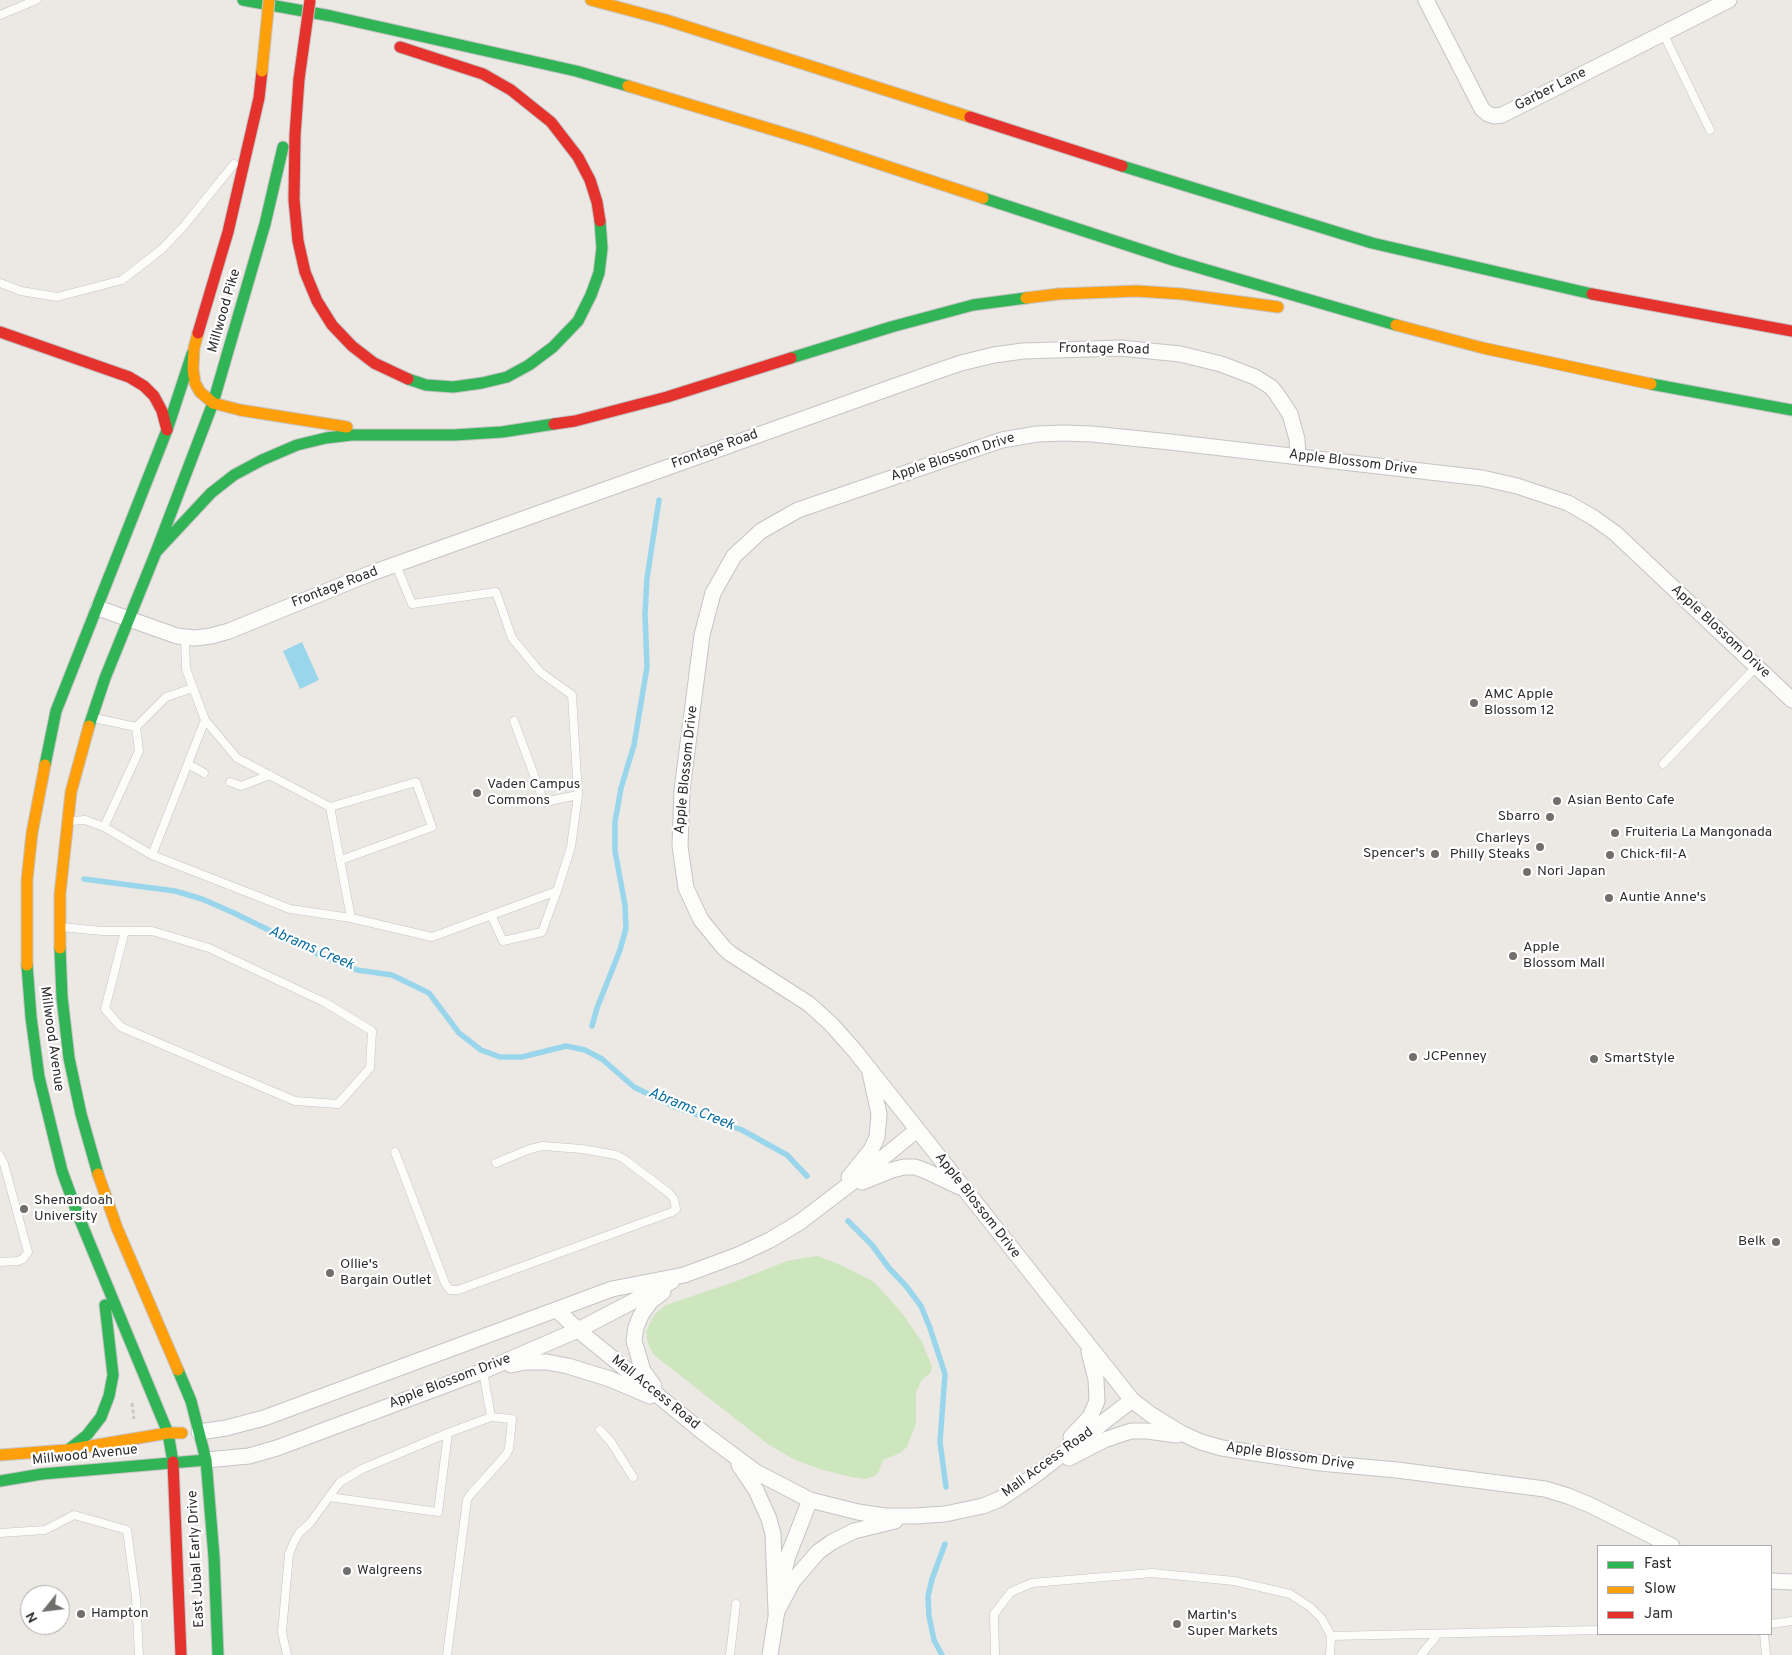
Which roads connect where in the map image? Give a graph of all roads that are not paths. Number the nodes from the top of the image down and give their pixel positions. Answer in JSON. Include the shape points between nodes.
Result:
{"nodes":[{"id":1,"x":36,"y":0,"type":"edge"},
{"id":2,"x":243,"y":0,"type":"edge"},
{"id":3,"x":269,"y":0,"type":"edge"},
{"id":4,"x":310,"y":0,"type":"edge"},
{"id":5,"x":591,"y":0,"type":"edge"},
{"id":6,"x":1426,"y":0,"type":"edge"},
{"id":7,"x":1729,"y":0,"type":"edge"},
{"id":8,"x":0,"y":15,"type":"edge"},
{"id":9,"x":331,"y":16,"type":"junction"},
{"id":10,"x":1663,"y":33,"type":"junction"},
{"id":11,"x":362,"y":36,"type":"dead end"},
{"id":12,"x":390,"y":44,"type":"dead end"},
{"id":13,"x":299,"y":80,"type":"junction"},
{"id":14,"x":1710,"y":130,"type":"dead end"},
{"id":15,"x":247,"y":148,"type":"junction"},
{"id":16,"x":0,"y":283,"type":"edge"},
{"id":17,"x":1292,"y":309,"type":"dead end"},
{"id":18,"x":1311,"y":312,"type":"dead end"},
{"id":19,"x":1417,"y":331,"type":"junction"},
{"id":20,"x":1792,"y":331,"type":"edge"},
{"id":21,"x":0,"y":332,"type":"edge"},
{"id":22,"x":194,"y":348,"type":"junction"},
{"id":23,"x":213,"y":403,"type":"junction"},
{"id":24,"x":1792,"y":410,"type":"edge"},
{"id":25,"x":167,"y":430,"type":"junction"},
{"id":26,"x":401,"y":434,"type":"junction"},
{"id":27,"x":1298,"y":457,"type":"junction"},
{"id":28,"x":156,"y":552,"type":"junction"},
{"id":29,"x":396,"y":565,"type":"junction"},
{"id":30,"x":98,"y":608,"type":"junction"},
{"id":31,"x":129,"y":618,"type":"junction"},
{"id":32,"x":185,"y":637,"type":"junction"},
{"id":33,"x":1757,"y":666,"type":"junction"},
{"id":34,"x":193,"y":688,"type":"junction"},
{"id":35,"x":1792,"y":700,"type":"edge"},
{"id":36,"x":92,"y":717,"type":"junction"},
{"id":37,"x":205,"y":720,"type":"junction"},
{"id":38,"x":514,"y":721,"type":"dead end"},
{"id":39,"x":136,"y":727,"type":"junction"},
{"id":40,"x":188,"y":764,"type":"junction"},
{"id":41,"x":1663,"y":764,"type":"dead end"},
{"id":42,"x":204,"y":774,"type":"dead end"},
{"id":43,"x":270,"y":776,"type":"junction"},
{"id":44,"x":230,"y":782,"type":"dead end"},
{"id":45,"x":578,"y":795,"type":"junction"},
{"id":46,"x":330,"y":807,"type":"junction"},
{"id":47,"x":68,"y":821,"type":"junction"},
{"id":48,"x":104,"y":827,"type":"junction"},
{"id":49,"x":152,"y":855,"type":"junction"},
{"id":50,"x":341,"y":860,"type":"junction"},
{"id":51,"x":557,"y":891,"type":"junction"},
{"id":52,"x":491,"y":915,"type":"junction"},
{"id":53,"x":351,"y":918,"type":"junction"},
{"id":54,"x":59,"y":927,"type":"junction"},
{"id":55,"x":125,"y":931,"type":"junction"},
{"id":56,"x":869,"y":1070,"type":"junction"},
{"id":57,"x":917,"y":1130,"type":"junction"},
{"id":58,"x":395,"y":1152,"type":"dead end"},
{"id":59,"x":0,"y":1156,"type":"edge"},
{"id":60,"x":496,"y":1163,"type":"dead end"},
{"id":61,"x":962,"y":1188,"type":"junction"},
{"id":62,"x":834,"y":1196,"type":"junction"},
{"id":63,"x":0,"y":1262,"type":"edge"},
{"id":64,"x":100,"y":1271,"type":"junction"},
{"id":65,"x":684,"y":1275,"type":"junction"},
{"id":66,"x":557,"y":1310,"type":"junction"},
{"id":67,"x":578,"y":1330,"type":"junction"},
{"id":68,"x":1088,"y":1346,"type":"junction"},
{"id":69,"x":483,"y":1371,"type":"junction"},
{"id":70,"x":1132,"y":1400,"type":"junction"},
{"id":71,"x":667,"y":1403,"type":"junction"},
{"id":72,"x":491,"y":1417,"type":"junction"},
{"id":73,"x":600,"y":1430,"type":"dead end"},
{"id":74,"x":199,"y":1432,"type":"junction"},
{"id":75,"x":448,"y":1433,"type":"junction"},
{"id":76,"x":168,"y":1434,"type":"junction"},
{"id":77,"x":1190,"y":1437,"type":"junction"},
{"id":78,"x":67,"y":1450,"type":"junction"},
{"id":79,"x":0,"y":1455,"type":"edge"},
{"id":80,"x":733,"y":1456,"type":"junction"},
{"id":81,"x":206,"y":1460,"type":"junction"},
{"id":82,"x":172,"y":1462,"type":"junction"},
{"id":83,"x":1034,"y":1476,"type":"junction"},
{"id":84,"x":632,"y":1477,"type":"dead end"},
{"id":85,"x":0,"y":1481,"type":"edge"},
{"id":86,"x":329,"y":1497,"type":"junction"},
{"id":87,"x":810,"y":1500,"type":"junction"},
{"id":88,"x":916,"y":1516,"type":"junction"},
{"id":89,"x":0,"y":1534,"type":"edge"},
{"id":90,"x":1670,"y":1545,"type":"edge"},
{"id":91,"x":1772,"y":1581,"type":"edge"},
{"id":92,"x":1792,"y":1582,"type":"edge"},
{"id":93,"x":736,"y":1604,"type":"dead end"},
{"id":94,"x":776,"y":1613,"type":"junction"},
{"id":95,"x":1792,"y":1621,"type":"edge"},
{"id":96,"x":1772,"y":1624,"type":"edge"},
{"id":97,"x":1597,"y":1630,"type":"edge"},
{"id":98,"x":1438,"y":1634,"type":"junction"},
{"id":99,"x":1764,"y":1635,"type":"edge"},
{"id":100,"x":1331,"y":1636,"type":"junction"},
{"id":101,"x":139,"y":1655,"type":"edge"},
{"id":102,"x":181,"y":1655,"type":"edge"},
{"id":103,"x":218,"y":1655,"type":"edge"},
{"id":104,"x":287,"y":1655,"type":"edge"},
{"id":105,"x":447,"y":1655,"type":"edge"},
{"id":106,"x":730,"y":1655,"type":"edge"},
{"id":107,"x":770,"y":1655,"type":"edge"},
{"id":108,"x":995,"y":1655,"type":"edge"},
{"id":109,"x":1330,"y":1655,"type":"edge"},
{"id":110,"x":1421,"y":1655,"type":"edge"},
{"id":111,"x":1766,"y":1655,"type":"edge"}],
"edges":[{"from":1,"to":8,"type":"lane"},
{"from":2,"to":9,"type":"main road"},
{"from":3,"to":15,"type":"main road","name":"Millwood Pike","bridge":true,"via":[[259,98]]},
{"from":4,"to":13,"type":"main road","name":"Millwood Pike","bridge":true},
{"from":5,"to":20,"type":"main road","via":[[666,20],[1161,179],[1372,242],[1597,295]]},
{"from":6,"to":10,"type":"street","name":"Garber Lane","via":[[1482,110],[1494,116],[1502,115]]},
{"from":7,"to":10,"type":"street","name":"Garber Lane"},
{"from":9,"to":11,"type":"main road"},
{"from":9,"to":19,"type":"main road","via":[[576,71],[671,98],[1176,261]]},
{"from":10,"to":14,"type":"lane"},
{"from":12,"to":13,"type":"main road","via":[[483,74],[510,90],[551,122],[578,157],[590,180],[602,234],[599,273],[591,295],[578,321],[567,333],[529,364],[507,377],[453,387],[426,385],[400,377],[374,363],[332,325],[305,272],[298,241],[294,200]]},
{"from":13,"to":23,"type":"main road","name":"Millwood Pike","via":[[265,224]]},
{"from":15,"to":16,"type":"lane","via":[[183,227],[162,249],[122,280],[57,297],[21,291]]},
{"from":15,"to":22,"type":"main road","name":"Millwood Pike","via":[[228,232]]},
{"from":17,"to":26,"type":"main road","via":[[1137,291],[1014,299],[973,305],[899,324],[667,397],[575,421],[502,432]]},
{"from":18,"to":19,"type":"main road"},
{"from":19,"to":24,"type":"main road","via":[[1632,381]]},
{"from":21,"to":25,"type":"main road","via":[[129,376],[154,396]]},
{"from":22,"to":23,"type":"main road","via":[[195,383]]},
{"from":22,"to":25,"type":"main road","name":"Millwood Pike"},
{"from":23,"to":26,"type":"main road","via":[[285,419]]},
{"from":23,"to":28,"type":"main road","name":"Millwood Pike"},
{"from":25,"to":30,"type":"main road","name":"Millwood Pike"},
{"from":26,"to":28,"type":"main road","via":[[326,438],[262,460],[234,475],[211,493]]},
{"from":27,"to":29,"type":"street","name":"Frontage Road","via":[[1290,414],[1276,393],[1255,377],[1222,364],[1180,354],[1121,348],[1023,351],[970,361],[929,374]]},
{"from":27,"to":33,"type":"street","name":"Apple Blossom Drive","via":[[1482,478],[1568,502],[1615,533]]},
{"from":27,"to":56,"type":"street","name":"Apple Blossom Drive","via":[[1092,434],[1021,436],[798,510],[761,531],[734,556],[713,592],[702,635],[682,790],[680,846],[686,888],[701,920],[724,948],[810,1004]]},
{"from":28,"to":31,"type":"main road","name":"Millwood Pike"},
{"from":29,"to":32,"type":"street","name":"Frontage Road","via":[[229,631],[211,636]]},
{"from":29,"to":45,"type":"lane","via":[[412,604],[496,592],[512,638],[540,672],[572,695]]},
{"from":30,"to":31,"type":"street","name":"Frontage Road"},
{"from":30,"to":64,"type":"main road","name":"Millwood Avenue","via":[[56,711],[38,794],[27,880],[26,958],[39,1078],[48,1118],[65,1180]]},
{"from":31,"to":32,"type":"street","name":"Frontage Road"},
{"from":31,"to":36,"type":"main road","name":"Millwood Avenue"},
{"from":32,"to":34,"type":"lane","via":[[186,669]]},
{"from":33,"to":35,"type":"street","name":"Apple Blossom Drive"},
{"from":33,"to":41,"type":"lane"},
{"from":34,"to":37,"type":"lane"},
{"from":34,"to":39,"type":"lane","via":[[166,697]]},
{"from":36,"to":39,"type":"lane"},
{"from":36,"to":47,"type":"main road","name":"Millwood Avenue","via":[[72,792]]},
{"from":37,"to":40,"type":"lane"},
{"from":37,"to":43,"type":"lane","via":[[237,758]]},
{"from":38,"to":45,"type":"lane","via":[[544,802]]},
{"from":39,"to":48,"type":"lane","via":[[139,751]]},
{"from":40,"to":42,"type":"lane"},
{"from":40,"to":49,"type":"lane"},
{"from":43,"to":44,"type":"lane","via":[[241,786]]},
{"from":43,"to":46,"type":"lane"},
{"from":45,"to":51,"type":"lane","via":[[571,847]]},
{"from":46,"to":50,"type":"lane"},
{"from":46,"to":50,"type":"lane","via":[[416,782],[432,826]]},
{"from":47,"to":48,"type":"lane","via":[[85,820]]},
{"from":47,"to":54,"type":"main road","name":"Millwood Avenue"},
{"from":48,"to":49,"type":"lane"},
{"from":49,"to":53,"type":"lane","via":[[290,909]]},
{"from":50,"to":53,"type":"lane"},
{"from":51,"to":52,"type":"lane"},
{"from":51,"to":52,"type":"lane","via":[[542,932],[503,941]]},
{"from":52,"to":53,"type":"lane","via":[[432,937]]},
{"from":54,"to":55,"type":"lane"},
{"from":54,"to":74,"type":"main road","name":"Millwood Avenue","via":[[69,1058],[81,1114],[117,1228],[174,1359]]},
{"from":55,"to":55,"type":"lane","via":[[152,931],[209,948],[326,1003],[372,1030],[370,1068],[338,1104],[295,1101],[121,1027],[105,1009]]},
{"from":56,"to":57,"type":"street","name":"Apple Blossom Drive"},
{"from":56,"to":62,"type":"street","via":[[879,1114],[877,1137],[871,1150]]},
{"from":57,"to":61,"type":"street","name":"Apple Blossom Drive"},
{"from":57,"to":62,"type":"street","name":"Apple Blossom Drive"},
{"from":58,"to":60,"type":"lane","via":[[450,1290],[458,1290],[676,1209],[669,1193],[616,1155],[543,1146]]},
{"from":59,"to":63,"type":"lane","via":[[28,1252],[18,1261]]},
{"from":61,"to":62,"type":"street","via":[[926,1170],[904,1167],[879,1174]]},
{"from":61,"to":68,"type":"street","name":"Apple Blossom Drive"},
{"from":62,"to":65,"type":"street","name":"Apple Blossom Drive","via":[[770,1240]]},
{"from":64,"to":76,"type":"main road","name":"Millwood Avenue"},
{"from":64,"to":78,"type":"main road","via":[[112,1348],[111,1388],[101,1417],[87,1436]]},
{"from":65,"to":66,"type":"street","name":"Apple Blossom Drive","via":[[612,1289]]},
{"from":65,"to":67,"type":"street","name":"Apple Blossom Drive"},
{"from":65,"to":71,"type":"street","via":[[651,1301],[636,1327],[634,1341],[643,1371]]},
{"from":66,"to":67,"type":"street","name":"Mall Access Road"},
{"from":66,"to":74,"type":"street","name":"Apple Blossom Drive","via":[[264,1418]]},
{"from":67,"to":69,"type":"street","name":"Apple Blossom Drive"},
{"from":67,"to":71,"type":"street","name":"Mall Access Road"},
{"from":68,"to":70,"type":"street","name":"Apple Blossom Drive"},
{"from":68,"to":83,"type":"street","via":[[1097,1391],[1094,1409]]},
{"from":69,"to":71,"type":"street","via":[[525,1362],[547,1362],[610,1379]]},
{"from":69,"to":72,"type":"lane"},
{"from":69,"to":81,"type":"street","name":"Apple Blossom Drive","via":[[277,1448],[249,1456]]},
{"from":70,"to":77,"type":"street","name":"Apple Blossom Drive","via":[[1163,1423]]},
{"from":70,"to":83,"type":"street","name":"Mall Access Road"},
{"from":71,"to":80,"type":"street","name":"Mall Access Road"},
{"from":72,"to":75,"type":"lane"},
{"from":72,"to":105,"type":"lane","via":[[512,1419],[509,1449],[467,1500]]},
{"from":73,"to":84,"type":"lane"},
{"from":74,"to":76,"type":"main road","name":"Millwood Avenue"},
{"from":74,"to":81,"type":"main road","name":"Millwood Avenue"},
{"from":75,"to":86,"type":"lane","via":[[348,1476]]},
{"from":75,"to":86,"type":"lane","via":[[438,1512]]},
{"from":76,"to":78,"type":"main road","name":"Millwood Avenue"},
{"from":76,"to":82,"type":"main road","name":"Millwood Avenue"},
{"from":77,"to":83,"type":"street","via":[[1147,1430],[1131,1431],[1104,1440]]},
{"from":77,"to":90,"type":"street","name":"Apple Blossom Drive","via":[[1241,1452],[1545,1489],[1590,1505]]},
{"from":78,"to":79,"type":"main road","name":"Millwood Avenue"},
{"from":80,"to":87,"type":"street","name":"Mall Access Road","via":[[772,1482]]},
{"from":80,"to":94,"type":"street","via":[[756,1490],[769,1518],[773,1534]]},
{"from":81,"to":82,"type":"main road","name":"Millwood Avenue"},
{"from":81,"to":103,"type":"main road","name":"East Jubal Early Drive"},
{"from":82,"to":85,"type":"main road","name":"Millwood Avenue"},
{"from":82,"to":102,"type":"main road","name":"East Jubal Early Drive"},
{"from":83,"to":88,"type":"street","name":"Mall Access Road","via":[[1012,1492],[982,1506]]},
{"from":86,"to":104,"type":"lane","via":[[299,1534],[289,1554],[282,1632]]},
{"from":87,"to":88,"type":"street","name":"Mall Access Road","via":[[858,1512]]},
{"from":87,"to":94,"type":"street","via":[[788,1556]]},
{"from":88,"to":94,"type":"street","via":[[854,1531],[832,1542],[818,1552],[792,1581]]},
{"from":89,"to":101,"type":"lane","via":[[45,1530],[74,1515],[127,1530]]},
{"from":91,"to":92,"type":"street"},
{"from":93,"to":106,"type":"lane"},
{"from":94,"to":107,"type":"street"},
{"from":95,"to":96,"type":"lane"},
{"from":97,"to":98,"type":"lane"},
{"from":98,"to":100,"type":"lane"},
{"from":98,"to":110,"type":"lane"},
{"from":99,"to":111,"type":"lane"},
{"from":100,"to":108,"type":"lane","via":[[1322,1619],[1290,1594],[1234,1581],[1152,1573],[1032,1583],[1011,1592],[994,1614]]},
{"from":100,"to":109,"type":"lane"}]}
